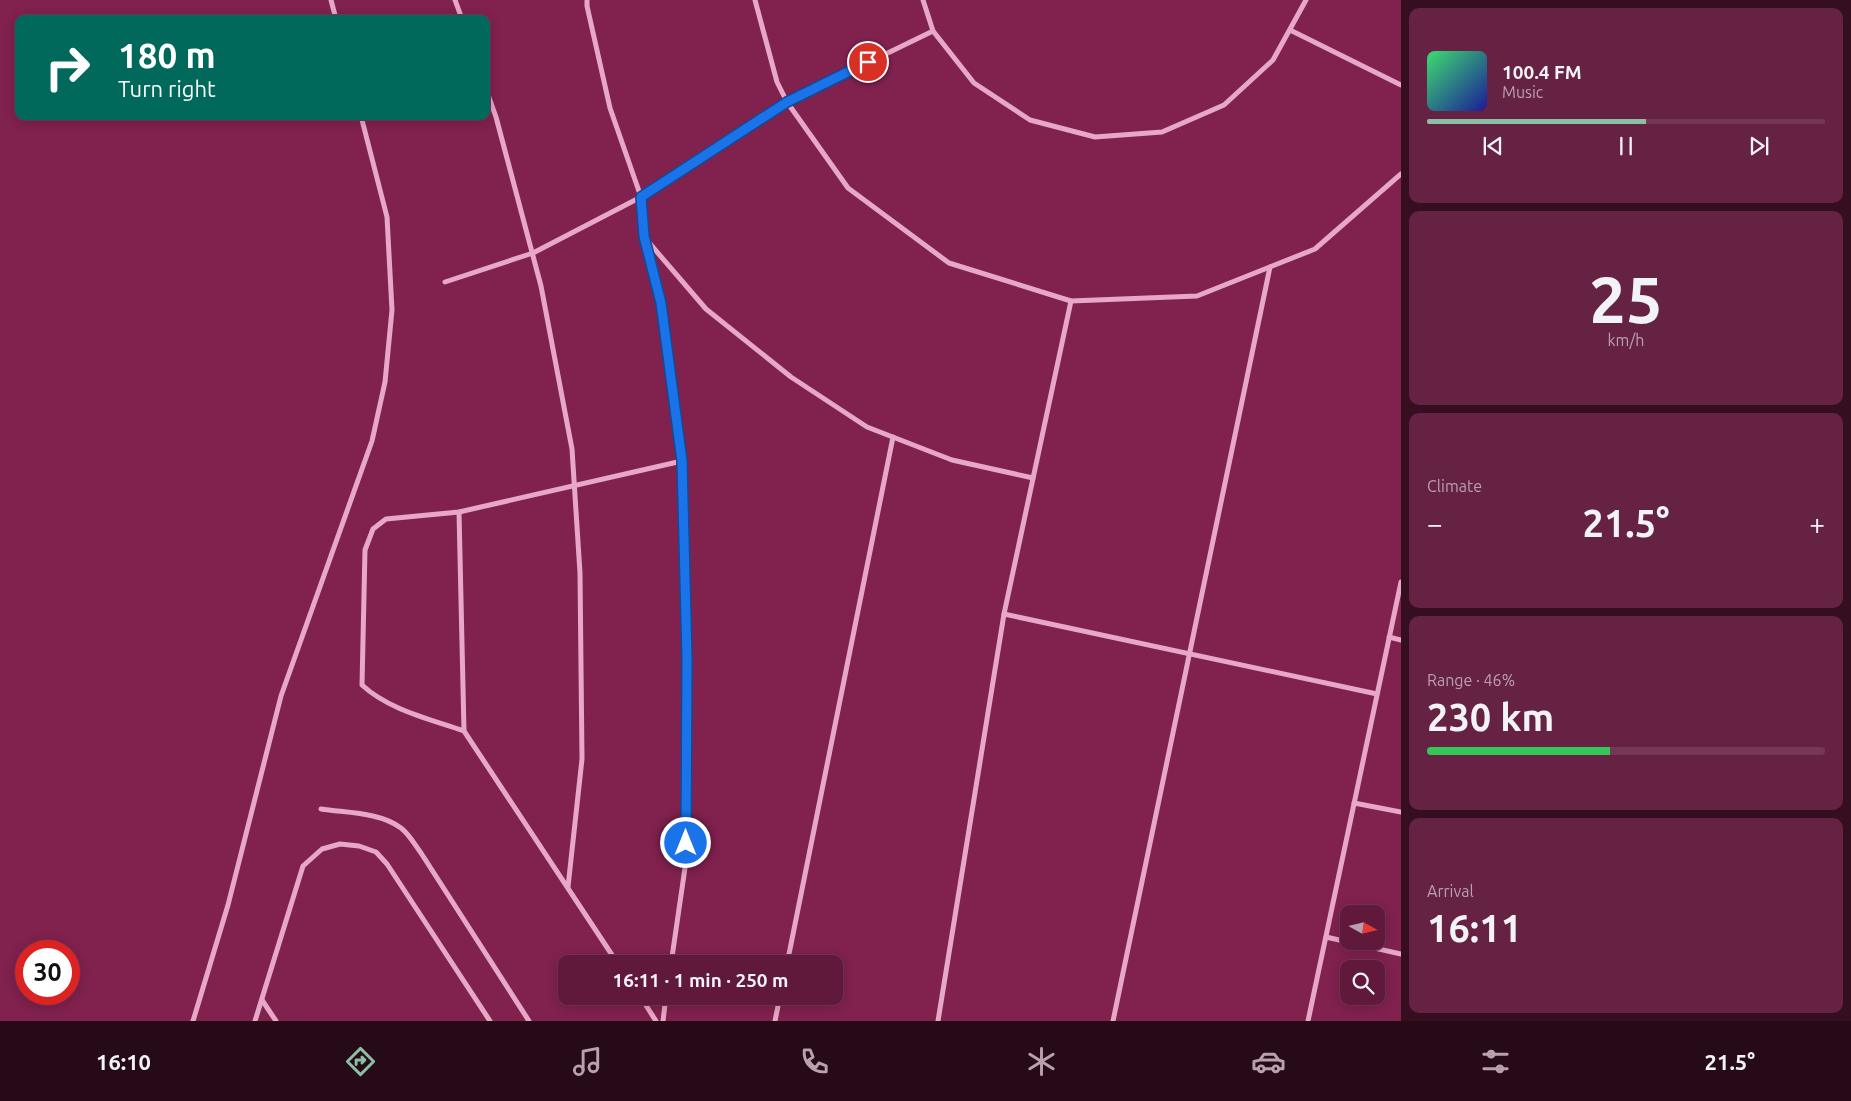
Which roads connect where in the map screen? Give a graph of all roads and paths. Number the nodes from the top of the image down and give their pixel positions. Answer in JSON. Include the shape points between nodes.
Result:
{"nodes":[{"id":1,"x":331,"y":0,"type":"edge"},
{"id":2,"x":455,"y":0,"type":"edge"},
{"id":3,"x":755,"y":0,"type":"edge"},
{"id":4,"x":922,"y":0,"type":"edge"},
{"id":5,"x":1306,"y":0,"type":"edge"},
{"id":6,"x":586,"y":2,"type":"edge"},
{"id":7,"x":335,"y":15,"type":"edge"},
{"id":8,"x":461,"y":15,"type":"edge"},
{"id":9,"x":1290,"y":30,"type":"junction"},
{"id":10,"x":933,"y":31,"type":"junction"},
{"id":11,"x":1401,"y":84,"type":"edge"},
{"id":12,"x":490,"y":100,"type":"edge"},
{"id":13,"x":787,"y":102,"type":"junction"},
{"id":14,"x":362,"y":120,"type":"edge"},
{"id":15,"x":1401,"y":174,"type":"edge"},
{"id":16,"x":641,"y":197,"type":"junction"},
{"id":17,"x":644,"y":236,"type":"junction"},
{"id":18,"x":533,"y":253,"type":"junction"},
{"id":19,"x":1270,"y":267,"type":"junction"},
{"id":20,"x":445,"y":282,"type":"dead end"},
{"id":21,"x":1070,"y":301,"type":"junction"},
{"id":22,"x":893,"y":437,"type":"junction"},
{"id":23,"x":682,"y":461,"type":"junction"},
{"id":24,"x":1033,"y":478,"type":"junction"},
{"id":25,"x":574,"y":485,"type":"junction"},
{"id":26,"x":459,"y":512,"type":"junction"},
{"id":27,"x":1401,"y":582,"type":"edge"},
{"id":28,"x":1004,"y":614,"type":"junction"},
{"id":29,"x":1389,"y":637,"type":"junction"},
{"id":30,"x":1401,"y":640,"type":"edge"},
{"id":31,"x":1189,"y":654,"type":"junction"},
{"id":32,"x":1377,"y":694,"type":"junction"},
{"id":33,"x":464,"y":731,"type":"junction"},
{"id":34,"x":1354,"y":803,"type":"junction"},
{"id":35,"x":321,"y":809,"type":"dead end"},
{"id":36,"x":1401,"y":812,"type":"edge"},
{"id":37,"x":568,"y":887,"type":"junction"},
{"id":38,"x":1326,"y":937,"type":"junction"},
{"id":39,"x":1401,"y":954,"type":"edge"},
{"id":40,"x":612,"y":955,"type":"edge"},
{"id":41,"x":672,"y":955,"type":"edge"},
{"id":42,"x":789,"y":955,"type":"edge"},
{"id":43,"x":262,"y":1000,"type":"junction"},
{"id":44,"x":646,"y":1005,"type":"edge"},
{"id":45,"x":665,"y":1005,"type":"edge"},
{"id":46,"x":778,"y":1005,"type":"edge"},
{"id":47,"x":193,"y":1021,"type":"edge"},
{"id":48,"x":255,"y":1021,"type":"edge"},
{"id":49,"x":276,"y":1021,"type":"edge"},
{"id":50,"x":490,"y":1021,"type":"edge"},
{"id":51,"x":529,"y":1021,"type":"edge"},
{"id":52,"x":656,"y":1021,"type":"edge"},
{"id":53,"x":662,"y":1021,"type":"edge"},
{"id":54,"x":775,"y":1021,"type":"edge"},
{"id":55,"x":938,"y":1021,"type":"edge"},
{"id":56,"x":1113,"y":1021,"type":"edge"},
{"id":57,"x":1308,"y":1021,"type":"edge"}],
"edges":[{"from":1,"to":7,"type":"street"},
{"from":2,"to":8,"type":"street"},
{"from":3,"to":13,"type":"street","via":[[777,82]]},
{"from":4,"to":10,"type":"street"},
{"from":5,"to":9,"type":"street"},
{"from":6,"to":16,"type":"street","via":[[610,108]]},
{"from":9,"to":10,"type":"street","via":[[1273,60],[1224,105],[1162,132],[1095,137],[1030,120],[974,83]]},
{"from":9,"to":11,"type":"street"},
{"from":10,"to":13,"type":"street"},
{"from":12,"to":18,"type":"street"},
{"from":13,"to":16,"type":"street"},
{"from":13,"to":21,"type":"street","via":[[848,188],[950,263]]},
{"from":14,"to":47,"type":"street","via":[[387,217],[392,310],[385,382],[372,441],[281,696],[228,905]]},
{"from":15,"to":19,"type":"street","via":[[1315,249]]},
{"from":16,"to":17,"type":"street"},
{"from":16,"to":18,"type":"street"},
{"from":17,"to":22,"type":"street","via":[[706,309],[783,371],[867,427]]},
{"from":17,"to":23,"type":"street","via":[[661,303]]},
{"from":18,"to":20,"type":"street"},
{"from":18,"to":25,"type":"street","via":[[572,448]]},
{"from":19,"to":21,"type":"street","via":[[1197,296]]},
{"from":19,"to":31,"type":"street"},
{"from":21,"to":24,"type":"street"},
{"from":22,"to":24,"type":"street","via":[[952,460]]},
{"from":22,"to":42,"type":"street"},
{"from":23,"to":25,"type":"street"},
{"from":23,"to":41,"type":"street","via":[[687,658],[686,861]]},
{"from":24,"to":28,"type":"street"},
{"from":25,"to":26,"type":"street"},
{"from":25,"to":37,"type":"street","via":[[580,573],[582,759]]},
{"from":26,"to":33,"type":"street"},
{"from":26,"to":33,"type":"street","via":[[386,519],[373,529],[365,550],[362,685],[373,696],[395,706]]},
{"from":27,"to":29,"type":"street"},
{"from":28,"to":31,"type":"street"},
{"from":28,"to":55,"type":"street"},
{"from":29,"to":30,"type":"street"},
{"from":29,"to":32,"type":"street"},
{"from":31,"to":32,"type":"street"},
{"from":31,"to":56,"type":"street"},
{"from":32,"to":34,"type":"street"},
{"from":33,"to":37,"type":"street"},
{"from":34,"to":36,"type":"street"},
{"from":34,"to":38,"type":"street"},
{"from":35,"to":51,"type":"street","via":[[374,816],[402,829]]},
{"from":37,"to":40,"type":"street"},
{"from":38,"to":39,"type":"street"},
{"from":38,"to":57,"type":"street"},
{"from":43,"to":48,"type":"street"},
{"from":43,"to":49,"type":"street"},
{"from":43,"to":50,"type":"street","via":[[303,866],[322,849],[340,844],[376,852],[387,864]]},
{"from":44,"to":52,"type":"street"},
{"from":45,"to":53,"type":"street"},
{"from":46,"to":54,"type":"street"}]}
